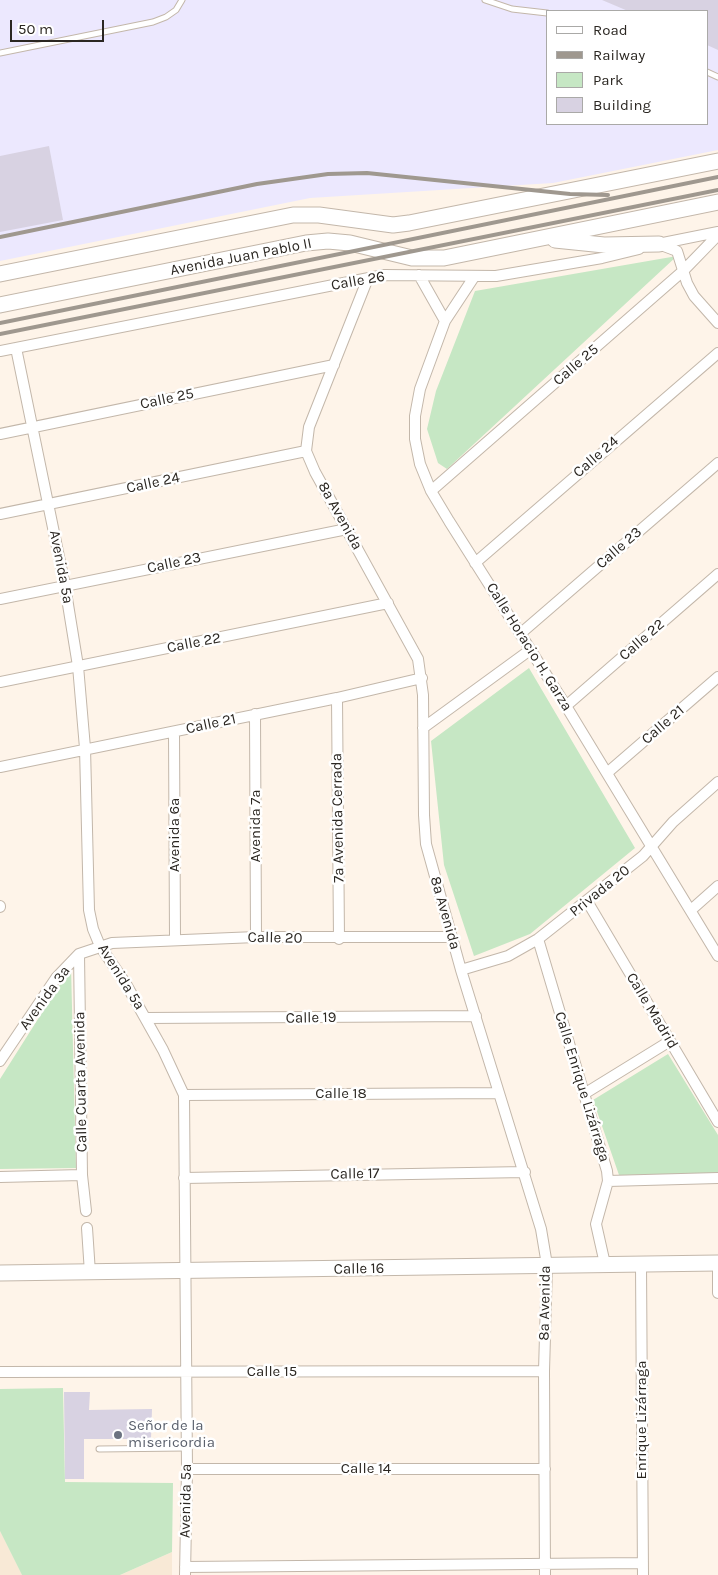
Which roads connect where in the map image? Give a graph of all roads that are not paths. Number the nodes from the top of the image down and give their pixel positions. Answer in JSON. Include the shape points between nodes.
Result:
{"nodes":[{"id":1,"x":182,"y":0,"type":"edge"},
{"id":2,"x":485,"y":0,"type":"edge"},
{"id":3,"x":546,"y":13,"type":"edge"},
{"id":4,"x":0,"y":53,"type":"edge"},
{"id":5,"x":718,"y":160,"type":"edge"},
{"id":6,"x":718,"y":202,"type":"edge"},
{"id":7,"x":718,"y":233,"type":"edge"},
{"id":8,"x":544,"y":238,"type":"junction"},
{"id":9,"x":658,"y":244,"type":"junction"},
{"id":10,"x":683,"y":271,"type":"junction"},
{"id":11,"x":0,"y":274,"type":"edge"},
{"id":12,"x":419,"y":275,"type":"junction"},
{"id":13,"x":474,"y":277,"type":"junction"},
{"id":14,"x":368,"y":278,"type":"junction"},
{"id":15,"x":0,"y":305,"type":"edge"},
{"id":16,"x":445,"y":321,"type":"junction"},
{"id":17,"x":718,"y":324,"type":"edge"},
{"id":18,"x":16,"y":348,"type":"junction"},
{"id":19,"x":0,"y":351,"type":"edge"},
{"id":20,"x":718,"y":353,"type":"edge"},
{"id":21,"x":334,"y":365,"type":"junction"},
{"id":22,"x":32,"y":428,"type":"junction"},
{"id":23,"x":0,"y":434,"type":"edge"},
{"id":24,"x":306,"y":451,"type":"junction"},
{"id":25,"x":718,"y":463,"type":"edge"},
{"id":26,"x":431,"y":491,"type":"junction"},
{"id":27,"x":48,"y":505,"type":"junction"},
{"id":28,"x":0,"y":514,"type":"edge"},
{"id":29,"x":347,"y":528,"type":"junction"},
{"id":30,"x":475,"y":563,"type":"junction"},
{"id":31,"x":718,"y":574,"type":"edge"},
{"id":32,"x":65,"y":586,"type":"junction"},
{"id":33,"x":0,"y":599,"type":"edge"},
{"id":34,"x":388,"y":603,"type":"junction"},
{"id":35,"x":520,"y":634,"type":"junction"},
{"id":36,"x":530,"y":650,"type":"junction"},
{"id":37,"x":78,"y":666,"type":"junction"},
{"id":38,"x":718,"y":677,"type":"edge"},
{"id":39,"x":422,"y":678,"type":"junction"},
{"id":40,"x":0,"y":682,"type":"edge"},
{"id":41,"x":337,"y":698,"type":"junction"},
{"id":42,"x":566,"y":706,"type":"junction"},
{"id":43,"x":255,"y":714,"type":"junction"},
{"id":44,"x":423,"y":728,"type":"junction"},
{"id":45,"x":174,"y":732,"type":"junction"},
{"id":46,"x":85,"y":748,"type":"junction"},
{"id":47,"x":0,"y":766,"type":"edge"},
{"id":48,"x":607,"y":773,"type":"junction"},
{"id":49,"x":718,"y":782,"type":"edge"},
{"id":50,"x":652,"y":847,"type":"junction"},
{"id":51,"x":718,"y":886,"type":"edge"},
{"id":52,"x":587,"y":901,"type":"junction"},
{"id":53,"x":691,"y":910,"type":"junction"},
{"id":54,"x":256,"y":937,"type":"junction"},
{"id":55,"x":452,"y":937,"type":"junction"},
{"id":56,"x":339,"y":938,"type":"junction"},
{"id":57,"x":175,"y":939,"type":"junction"},
{"id":58,"x":538,"y":939,"type":"junction"},
{"id":59,"x":100,"y":946,"type":"junction"},
{"id":60,"x":79,"y":954,"type":"junction"},
{"id":61,"x":718,"y":956,"type":"edge"},
{"id":62,"x":461,"y":970,"type":"junction"},
{"id":63,"x":476,"y":1016,"type":"junction"},
{"id":64,"x":146,"y":1018,"type":"junction"},
{"id":65,"x":670,"y":1041,"type":"junction"},
{"id":66,"x":0,"y":1061,"type":"edge"},
{"id":67,"x":499,"y":1093,"type":"junction"},
{"id":68,"x":584,"y":1094,"type":"junction"},
{"id":69,"x":184,"y":1095,"type":"junction"},
{"id":70,"x":718,"y":1122,"type":"edge"},
{"id":71,"x":525,"y":1172,"type":"junction"},
{"id":72,"x":82,"y":1175,"type":"junction"},
{"id":73,"x":0,"y":1177,"type":"edge"},
{"id":74,"x":184,"y":1178,"type":"junction"},
{"id":75,"x":718,"y":1178,"type":"edge"},
{"id":76,"x":608,"y":1182,"type":"junction"},
{"id":77,"x":86,"y":1211,"type":"dead end"},
{"id":78,"x":87,"y":1228,"type":"dead end"},
{"id":79,"x":718,"y":1263,"type":"edge"},
{"id":80,"x":547,"y":1264,"type":"junction"},
{"id":81,"x":605,"y":1264,"type":"junction"},
{"id":82,"x":641,"y":1265,"type":"junction"},
{"id":83,"x":185,"y":1272,"type":"junction"},
{"id":84,"x":0,"y":1273,"type":"edge"},
{"id":85,"x":90,"y":1273,"type":"junction"},
{"id":86,"x":718,"y":1293,"type":"edge"},
{"id":87,"x":544,"y":1371,"type":"junction"},
{"id":88,"x":0,"y":1372,"type":"edge"},
{"id":89,"x":186,"y":1372,"type":"junction"},
{"id":90,"x":99,"y":1448,"type":"dead end"},
{"id":91,"x":186,"y":1448,"type":"junction"},
{"id":92,"x":187,"y":1469,"type":"junction"},
{"id":93,"x":544,"y":1469,"type":"junction"},
{"id":94,"x":545,"y":1563,"type":"junction"},
{"id":95,"x":643,"y":1563,"type":"junction"},
{"id":96,"x":185,"y":1571,"type":"edge"},
{"id":97,"x":545,"y":1575,"type":"edge"},
{"id":98,"x":643,"y":1575,"type":"edge"}],
"edges":[{"from":1,"to":4,"type":"lane","via":[[176,10],[153,22]]},
{"from":2,"to":3,"type":"lane","via":[[512,9]]},
{"from":5,"to":11,"type":"main road","name":"Avenida Juan Pablo II","via":[[409,223],[392,225],[319,214],[293,215]]},
{"from":6,"to":8,"type":"main road","name":"Avenida Juan Pablo II"},
{"from":7,"to":9,"type":"street","name":"Calle 26"},
{"from":7,"to":10,"type":"street","name":"Calle 25"},
{"from":8,"to":9,"type":"main road","via":[[604,245]]},
{"from":8,"to":15,"type":"main road","name":"Avenida Juan Pablo II","via":[[428,259],[350,243],[306,243]]},
{"from":9,"to":10,"type":"street","via":[[677,251]]},
{"from":9,"to":13,"type":"street","name":"Calle 26","via":[[602,258]]},
{"from":10,"to":17,"type":"street","via":[[694,296]]},
{"from":10,"to":26,"type":"street","name":"Calle 25"},
{"from":12,"to":13,"type":"street","name":"Calle 26"},
{"from":12,"to":14,"type":"street","name":"Calle 26"},
{"from":12,"to":16,"type":"street"},
{"from":13,"to":16,"type":"street","name":"Calle Horacio H. Garza"},
{"from":14,"to":18,"type":"street","name":"Calle 26"},
{"from":14,"to":21,"type":"street"},
{"from":16,"to":26,"type":"street","name":"Calle Horacio H. Garza","via":[[420,390],[415,416],[420,464]]},
{"from":18,"to":19,"type":"street","name":"Calle 26"},
{"from":18,"to":22,"type":"street","name":"Avenida 5a"},
{"from":20,"to":30,"type":"street","name":"Calle 24"},
{"from":21,"to":22,"type":"street","name":"Calle 25"},
{"from":21,"to":24,"type":"street","via":[[309,426]]},
{"from":22,"to":23,"type":"street","name":"Calle 25"},
{"from":22,"to":27,"type":"street","name":"Avenida 5a"},
{"from":24,"to":27,"type":"street","name":"Calle 24"},
{"from":24,"to":29,"type":"street","name":"8a Avenida"},
{"from":25,"to":35,"type":"street","name":"Calle 23"},
{"from":26,"to":30,"type":"street","name":"Calle Horacio H. Garza"},
{"from":27,"to":28,"type":"street","name":"Calle 24"},
{"from":27,"to":32,"type":"street","name":"Avenida 5a"},
{"from":29,"to":32,"type":"street","name":"Calle 23"},
{"from":29,"to":34,"type":"street","name":"8a Avenida"},
{"from":30,"to":35,"type":"street","name":"Calle Horacio H. Garza"},
{"from":31,"to":42,"type":"street","name":"Calle 22"},
{"from":32,"to":33,"type":"street","name":"Calle 23"},
{"from":32,"to":37,"type":"street","name":"Avenida 5a"},
{"from":34,"to":37,"type":"street","name":"Calle 22"},
{"from":34,"to":39,"type":"street","name":"8a Avenida","via":[[418,659]]},
{"from":35,"to":36,"type":"street","name":"Calle Horacio H. Garza"},
{"from":36,"to":42,"type":"street","name":"Calle Horacio H. Garza"},
{"from":36,"to":44,"type":"street"},
{"from":37,"to":40,"type":"street","name":"Calle 22"},
{"from":37,"to":46,"type":"street","name":"Avenida 5a"},
{"from":38,"to":48,"type":"street","name":"Calle 21"},
{"from":39,"to":41,"type":"street","name":"Calle 21"},
{"from":39,"to":44,"type":"street","name":"8a Avenida"},
{"from":41,"to":43,"type":"street","name":"Calle 21"},
{"from":41,"to":56,"type":"street","name":"7a Avenida Cerrada"},
{"from":42,"to":48,"type":"street","name":"Calle Horacio H. Garza"},
{"from":43,"to":45,"type":"street","name":"Calle 21"},
{"from":43,"to":54,"type":"street","name":"Avenida 7a"},
{"from":44,"to":55,"type":"street","name":"8a Avenida","via":[[426,844]]},
{"from":45,"to":46,"type":"street","name":"Calle 21"},
{"from":45,"to":57,"type":"street","name":"Avenida 6a"},
{"from":46,"to":47,"type":"street","name":"Calle 21"},
{"from":46,"to":59,"type":"street","name":"Avenida 5a","via":[[89,910]]},
{"from":48,"to":50,"type":"street","name":"Calle Horacio H. Garza"},
{"from":49,"to":50,"type":"street","name":"Privada 20","via":[[673,822]]},
{"from":50,"to":52,"type":"street","name":"Privada 20"},
{"from":50,"to":53,"type":"street","name":"Calle Horacio H. Garza"},
{"from":51,"to":53,"type":"street"},
{"from":52,"to":58,"type":"street","name":"Privada 20"},
{"from":52,"to":65,"type":"street","name":"Calle Madrid"},
{"from":53,"to":61,"type":"street","name":"Calle Horacio H. Garza"},
{"from":54,"to":56,"type":"street","name":"Calle 20"},
{"from":54,"to":57,"type":"street","name":"Calle 20"},
{"from":55,"to":56,"type":"street","name":"Calle 20"},
{"from":55,"to":62,"type":"street","name":"8a Avenida"},
{"from":57,"to":59,"type":"street","name":"Calle 20"},
{"from":58,"to":62,"type":"street","name":"Privada 20","via":[[508,956]]},
{"from":58,"to":68,"type":"street","name":"Calle Enrique Lizárraga"},
{"from":59,"to":60,"type":"street","name":"Avenida 3a"},
{"from":59,"to":64,"type":"street","name":"Avenida 5a"},
{"from":60,"to":66,"type":"street","name":"Avenida 3a","via":[[56,978]]},
{"from":60,"to":72,"type":"street","name":"Calle Cuarta Avenida"},
{"from":62,"to":63,"type":"street","name":"8a Avenida"},
{"from":63,"to":64,"type":"street","name":"Calle 19"},
{"from":63,"to":67,"type":"street","name":"8a Avenida"},
{"from":64,"to":69,"type":"street","name":"Avenida 5a"},
{"from":65,"to":68,"type":"street"},
{"from":65,"to":70,"type":"street","name":"Calle Madrid"},
{"from":67,"to":69,"type":"street","name":"Calle 18"},
{"from":67,"to":71,"type":"street","name":"8a Avenida"},
{"from":68,"to":76,"type":"street","name":"Calle Enrique Lizárraga"},
{"from":69,"to":74,"type":"street","name":"Avenida 5a"},
{"from":71,"to":74,"type":"street","name":"Calle 17"},
{"from":71,"to":80,"type":"street","name":"8a Avenida"},
{"from":72,"to":73,"type":"street"},
{"from":72,"to":77,"type":"street","name":"Calle Cuarta Avenida"},
{"from":74,"to":83,"type":"street","name":"Avenida 5a"},
{"from":75,"to":76,"type":"street"},
{"from":76,"to":81,"type":"street","name":"Calle Enrique Lizárraga","via":[[596,1224]]},
{"from":78,"to":85,"type":"street"},
{"from":79,"to":82,"type":"main road","name":"Calle 16"},
{"from":79,"to":86,"type":"street"},
{"from":80,"to":81,"type":"main road","name":"Calle 16"},
{"from":80,"to":83,"type":"main road","name":"Calle 16"},
{"from":80,"to":87,"type":"street","name":"8a Avenida"},
{"from":81,"to":82,"type":"main road","name":"Calle 16"},
{"from":82,"to":95,"type":"street","name":"Enrique Lizárraga"},
{"from":83,"to":85,"type":"main road","name":"Calle 16"},
{"from":83,"to":89,"type":"street","name":"Avenida 5a"},
{"from":84,"to":85,"type":"main road","name":"Calle 16"},
{"from":87,"to":89,"type":"street","name":"Calle 15"},
{"from":87,"to":93,"type":"street","name":"8a Avenida"},
{"from":88,"to":89,"type":"street","name":"Calle 15"},
{"from":89,"to":91,"type":"street","name":"Avenida 5a"},
{"from":90,"to":91,"type":"lane"},
{"from":91,"to":92,"type":"street","name":"Avenida 5a"},
{"from":92,"to":93,"type":"street","name":"Calle 14"},
{"from":92,"to":96,"type":"street","name":"Avenida 5a"},
{"from":93,"to":94,"type":"street","name":"8a Avenida"},
{"from":94,"to":95,"type":"street"},
{"from":94,"to":96,"type":"street"},
{"from":94,"to":97,"type":"street","name":"8a Avenida"},
{"from":95,"to":98,"type":"street","name":"Enrique Lizárraga"}]}
